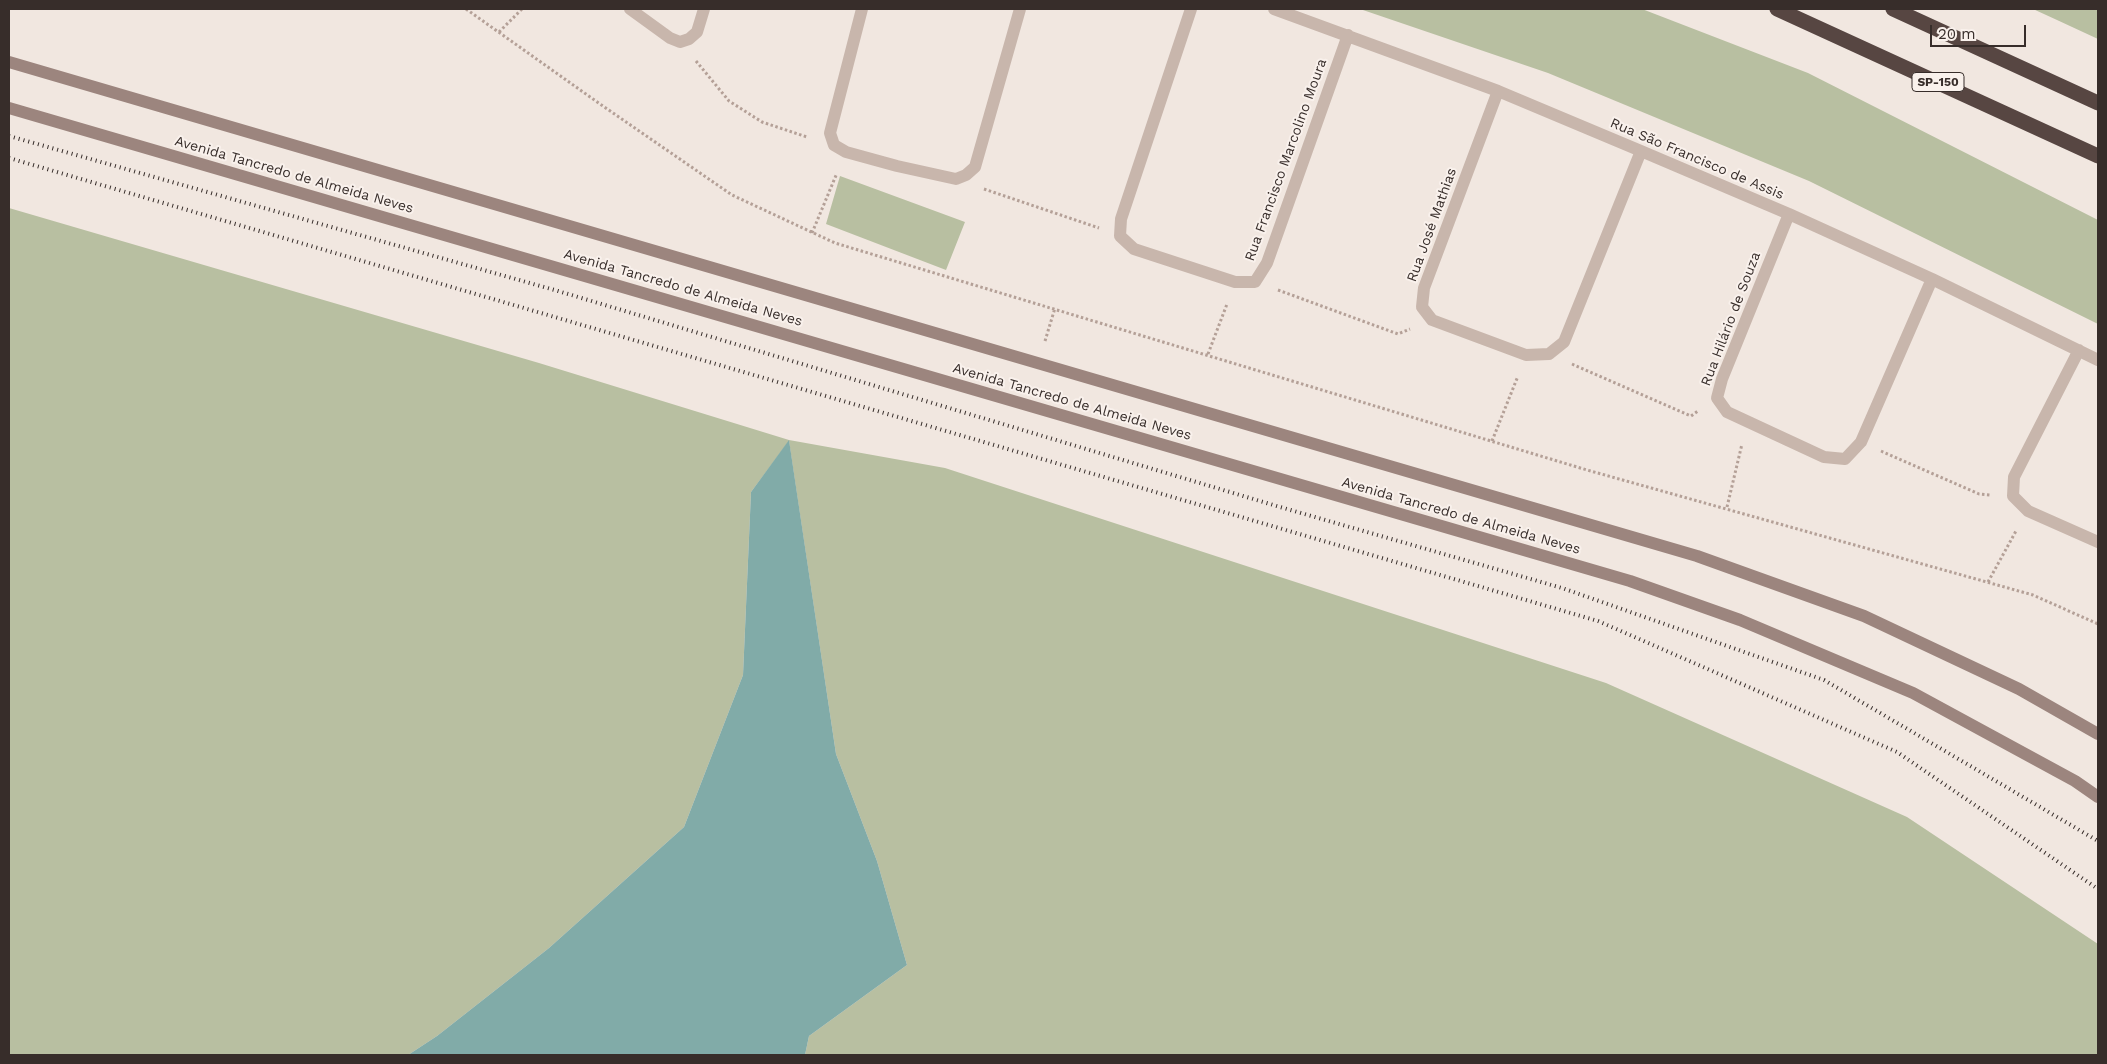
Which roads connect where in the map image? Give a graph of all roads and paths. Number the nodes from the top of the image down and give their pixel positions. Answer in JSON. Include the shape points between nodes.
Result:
{"nodes":[{"id":1,"x":466,"y":9,"type":"edge"},
{"id":2,"x":522,"y":9,"type":"edge"},
{"id":3,"x":630,"y":9,"type":"edge"},
{"id":4,"x":704,"y":9,"type":"edge"},
{"id":5,"x":862,"y":9,"type":"edge"},
{"id":6,"x":1020,"y":9,"type":"edge"},
{"id":7,"x":1191,"y":9,"type":"edge"},
{"id":8,"x":1274,"y":9,"type":"edge"},
{"id":9,"x":1777,"y":9,"type":"edge"},
{"id":10,"x":1894,"y":9,"type":"edge"},
{"id":11,"x":499,"y":32,"type":"junction"},
{"id":12,"x":1348,"y":35,"type":"junction"},
{"id":13,"x":680,"y":42,"type":"junction"},
{"id":14,"x":9,"y":62,"type":"edge"},
{"id":15,"x":1498,"y":92,"type":"junction"},
{"id":16,"x":2098,"y":102,"type":"edge"},
{"id":17,"x":9,"y":108,"type":"edge"},
{"id":18,"x":834,"y":145,"type":"junction"},
{"id":19,"x":1641,"y":151,"type":"junction"},
{"id":20,"x":846,"y":152,"type":"junction"},
{"id":21,"x":2098,"y":156,"type":"edge"},
{"id":22,"x":956,"y":179,"type":"junction"},
{"id":23,"x":1789,"y":214,"type":"junction"},
{"id":24,"x":812,"y":232,"type":"junction"},
{"id":25,"x":1120,"y":236,"type":"junction"},
{"id":26,"x":1932,"y":279,"type":"junction"},
{"id":27,"x":1235,"y":282,"type":"junction"},
{"id":28,"x":1255,"y":282,"type":"junction"},
{"id":29,"x":1055,"y":308,"type":"junction"},
{"id":30,"x":1432,"y":320,"type":"junction"},
{"id":31,"x":2079,"y":350,"type":"junction"},
{"id":32,"x":1208,"y":354,"type":"junction"},
{"id":33,"x":1549,"y":354,"type":"junction"},
{"id":34,"x":1526,"y":355,"type":"junction"},
{"id":35,"x":2098,"y":360,"type":"edge"},
{"id":36,"x":1038,"y":363,"type":"junction"},
{"id":37,"x":1717,"y":398,"type":"junction"},
{"id":38,"x":1748,"y":422,"type":"junction"},
{"id":39,"x":1492,"y":441,"type":"junction"},
{"id":40,"x":1861,"y":442,"type":"junction"},
{"id":41,"x":2013,"y":496,"type":"junction"},
{"id":42,"x":1727,"y":508,"type":"junction"},
{"id":43,"x":2028,"y":511,"type":"junction"},
{"id":44,"x":2098,"y":542,"type":"edge"},
{"id":45,"x":1988,"y":582,"type":"junction"},
{"id":46,"x":2098,"y":624,"type":"edge"},
{"id":47,"x":2098,"y":734,"type":"edge"},
{"id":48,"x":2098,"y":797,"type":"edge"}],
"edges":[{"from":1,"to":11,"type":"path"},
{"from":2,"to":11,"type":"path"},
{"from":3,"to":13,"type":"street"},
{"from":4,"to":13,"type":"street","via":[[697,32]]},
{"from":5,"to":18,"type":"street","via":[[830,133]]},
{"from":6,"to":22,"type":"street","via":[[974,167]]},
{"from":7,"to":25,"type":"street","via":[[1121,219]]},
{"from":8,"to":12,"type":"street","name":"Rua São Francisco de Assis"},
{"from":9,"to":21,"type":"highway","number":"SP-150"},
{"from":10,"to":16,"type":"highway"},
{"from":11,"to":24,"type":"path","via":[[732,194]]},
{"from":12,"to":15,"type":"street","name":"Rua São Francisco de Assis"},
{"from":12,"to":28,"type":"street","name":"Rua Francisco Marcolino Moura","via":[[1267,263]]},
{"from":13,"to":18,"type":"path","via":[[729,101],[762,122]]},
{"from":14,"to":36,"type":"main road","name":"Avenida Tancredo de Almeida Neves"},
{"from":15,"to":19,"type":"street","name":"Rua São Francisco de Assis"},
{"from":15,"to":30,"type":"street","name":"Rua José Mathias","via":[[1424,288],[1422,307]]},
{"from":17,"to":48,"type":"main road","name":"Avenida Tancredo de Almeida Neves","via":[[1630,581],[1740,620],[1913,693],[2075,781]]},
{"from":18,"to":20,"type":"street"},
{"from":19,"to":23,"type":"street","name":"Rua São Francisco de Assis"},
{"from":19,"to":33,"type":"street","via":[[1564,342]]},
{"from":20,"to":22,"type":"street"},
{"from":20,"to":24,"type":"path"},
{"from":22,"to":25,"type":"path"},
{"from":23,"to":26,"type":"street","name":"Rua São Francisco de Assis"},
{"from":23,"to":37,"type":"street","name":"Rua Hilário de Souza"},
{"from":24,"to":29,"type":"path","via":[[835,243]]},
{"from":25,"to":27,"type":"street","name":"Rua Francisco Marcolino Moura","via":[[1134,248]]},
{"from":26,"to":31,"type":"street","name":"Rua São Francisco de Assis"},
{"from":26,"to":40,"type":"street"},
{"from":27,"to":28,"type":"street","name":"Rua Francisco Marcolino Moura"},
{"from":27,"to":32,"type":"path"},
{"from":28,"to":30,"type":"path","via":[[1398,334]]},
{"from":29,"to":32,"type":"path"},
{"from":29,"to":36,"type":"path"},
{"from":30,"to":34,"type":"street"},
{"from":31,"to":35,"type":"street","name":"Rua São Francisco de Assis"},
{"from":31,"to":41,"type":"street","via":[[2014,477]]},
{"from":32,"to":39,"type":"path"},
{"from":33,"to":34,"type":"street"},
{"from":33,"to":37,"type":"path","via":[[1691,416]]},
{"from":34,"to":39,"type":"path"},
{"from":36,"to":47,"type":"main road","name":"Avenida Tancredo de Almeida Neves","via":[[1697,556],[1864,616],[2018,689]]},
{"from":37,"to":38,"type":"street","name":"Rua Hilário de Souza","via":[[1728,412]]},
{"from":38,"to":40,"type":"street","name":"Rua Hilário de Souza","via":[[1824,457],[1845,459]]},
{"from":38,"to":42,"type":"path"},
{"from":39,"to":42,"type":"path"},
{"from":40,"to":41,"type":"path","via":[[1979,494]]},
{"from":41,"to":43,"type":"street"},
{"from":42,"to":45,"type":"path"},
{"from":43,"to":44,"type":"street"},
{"from":43,"to":45,"type":"path"},
{"from":45,"to":46,"type":"path","via":[[2033,595]]}]}
